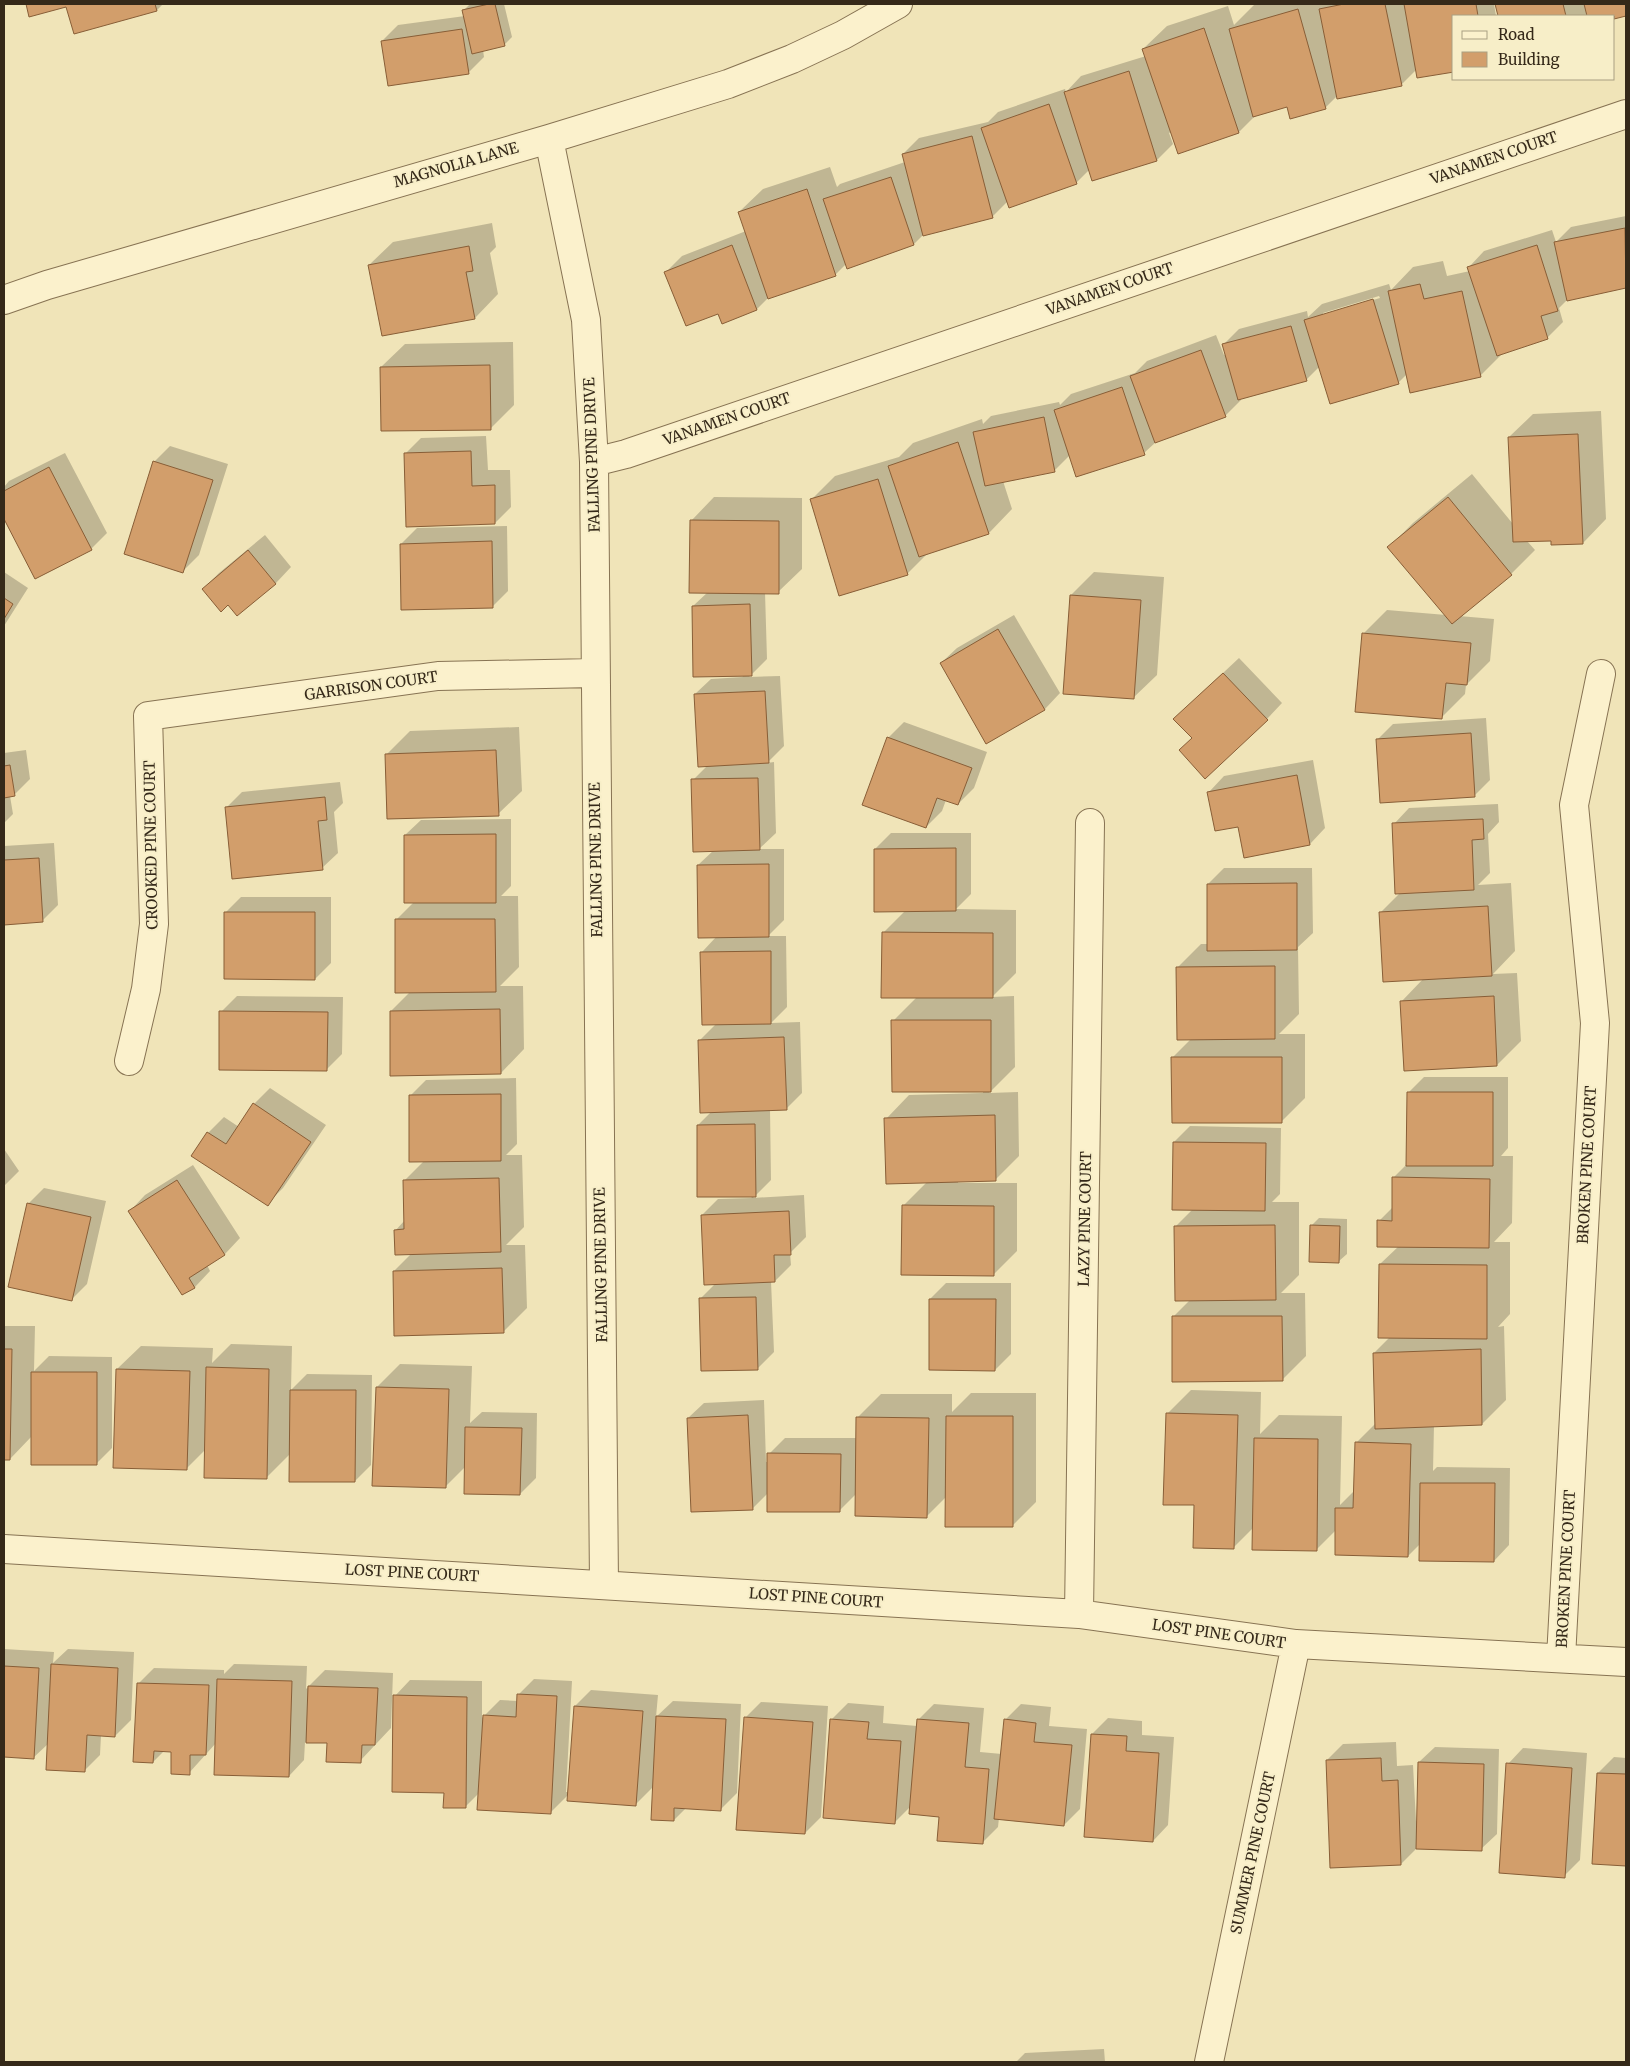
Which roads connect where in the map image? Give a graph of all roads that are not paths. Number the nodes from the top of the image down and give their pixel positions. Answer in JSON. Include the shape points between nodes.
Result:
{"nodes":[{"id":1,"x":898,"y":4,"type":"edge"},
{"id":2,"x":1626,"y":114,"type":"edge"},
{"id":3,"x":549,"y":138,"type":"junction"},
{"id":4,"x":4,"y":300,"type":"edge"},
{"id":5,"x":594,"y":462,"type":"junction"},
{"id":6,"x":594,"y":673,"type":"junction"},
{"id":7,"x":1601,"y":674,"type":"dead end"},
{"id":8,"x":148,"y":716,"type":"joint"},
{"id":9,"x":1090,"y":824,"type":"dead end"},
{"id":10,"x":129,"y":1061,"type":"dead end"},
{"id":11,"x":4,"y":1549,"type":"edge"},
{"id":12,"x":604,"y":1585,"type":"junction"},
{"id":13,"x":1079,"y":1614,"type":"junction"},
{"id":14,"x":1296,"y":1644,"type":"junction"},
{"id":15,"x":1561,"y":1658,"type":"junction"},
{"id":16,"x":1626,"y":1662,"type":"edge"},
{"id":17,"x":1209,"y":2062,"type":"edge"}],
"edges":[{"from":1,"to":3,"type":"street","name":"MAGNOLIA LANE","via":[[792,59],[737,80]]},
{"from":2,"to":5,"type":"street","name":"VANAMEN COURT"},
{"from":3,"to":4,"type":"street","name":"MAGNOLIA LANE"},
{"from":3,"to":5,"type":"street","name":"FALLING PINE DRIVE","via":[[586,320]]},
{"from":5,"to":6,"type":"street","name":"FALLING PINE DRIVE"},
{"from":6,"to":8,"type":"street","name":"GARRISON COURT","via":[[438,676]]},
{"from":6,"to":12,"type":"street","name":"FALLING PINE DRIVE"},
{"from":7,"to":15,"type":"street","name":"BROKEN PINE COURT","via":[[1574,805],[1595,1023]]},
{"from":8,"to":10,"type":"street","name":"CROOKED PINE COURT","via":[[154,924],[146,989]]},
{"from":9,"to":13,"type":"street","name":"LAZY PINE COURT"},
{"from":11,"to":12,"type":"street","name":"LOST PINE COURT"},
{"from":12,"to":13,"type":"street","name":"LOST PINE COURT"},
{"from":13,"to":14,"type":"street","name":"LOST PINE COURT"},
{"from":14,"to":15,"type":"street","name":"LOST PINE COURT"},
{"from":14,"to":17,"type":"street","name":"SUMMER PINE COURT"},
{"from":15,"to":16,"type":"street","name":"LOST PINE COURT"}]}
